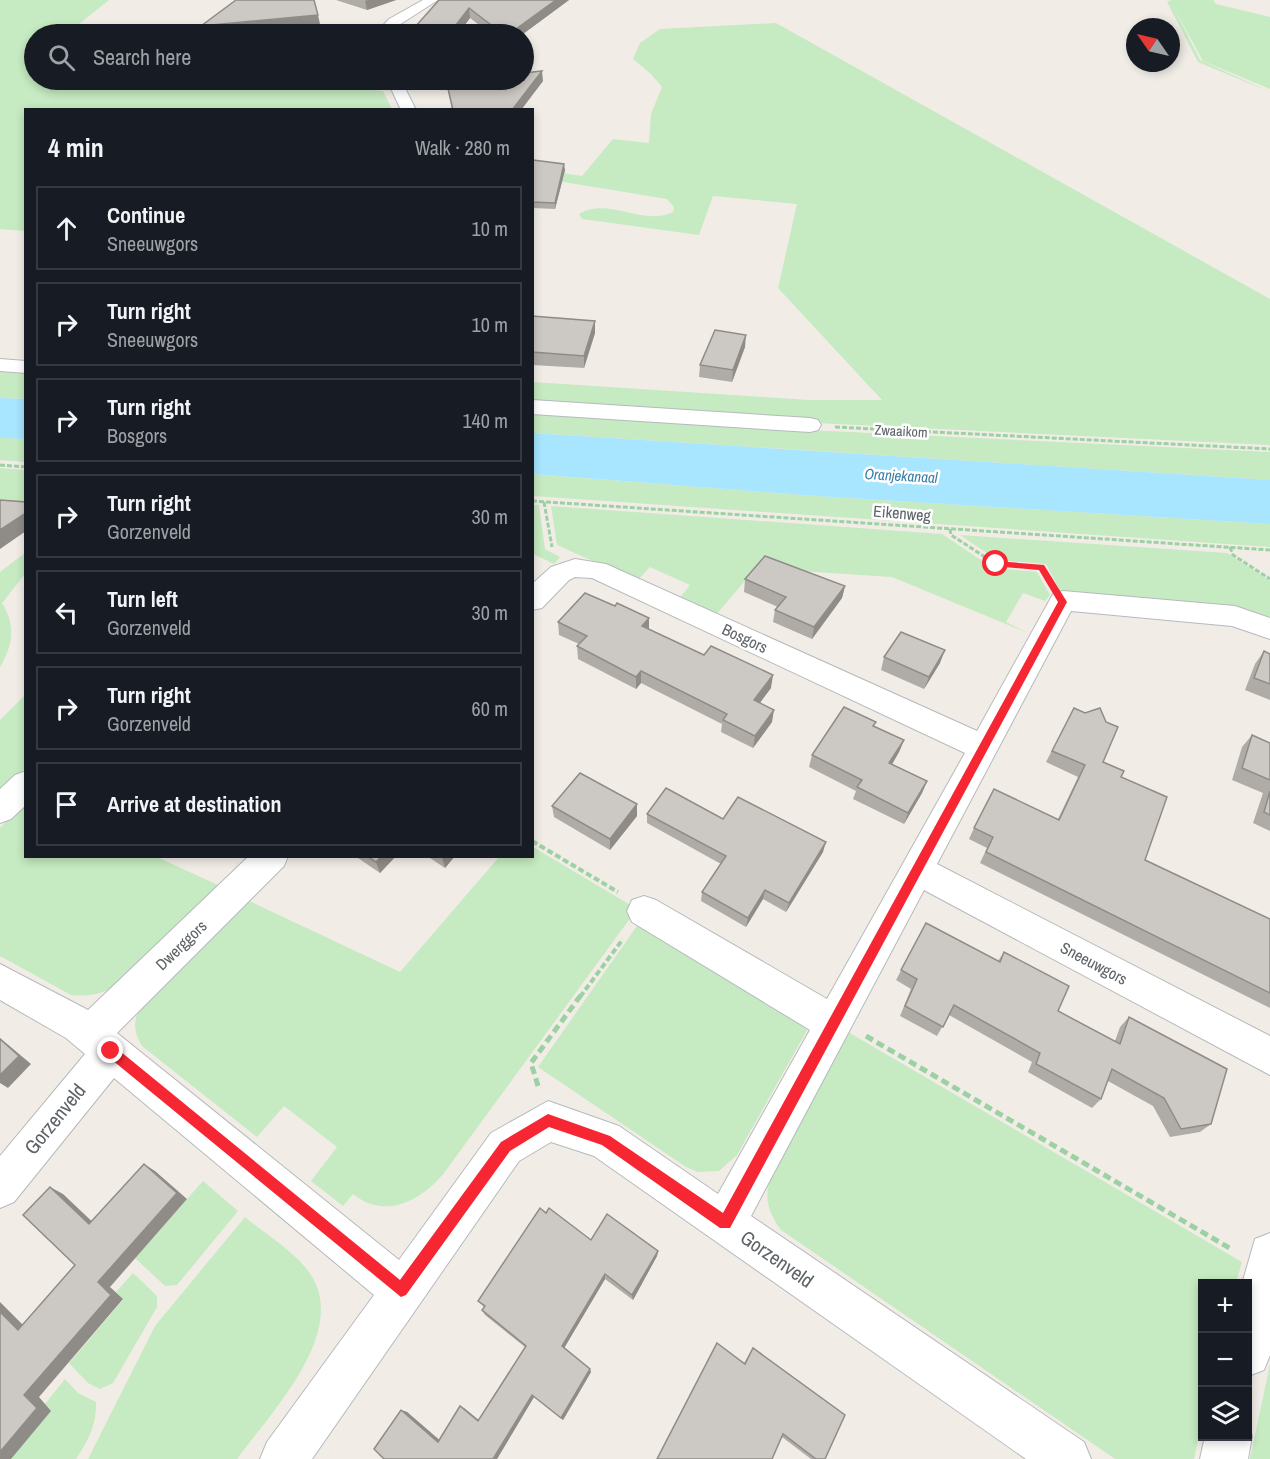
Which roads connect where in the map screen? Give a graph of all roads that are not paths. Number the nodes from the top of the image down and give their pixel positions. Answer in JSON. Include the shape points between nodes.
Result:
{"nodes":[{"id":1,"x":432,"y":0,"type":"edge"},
{"id":2,"x":392,"y":24,"type":"edge"},
{"id":3,"x":399,"y":90,"type":"edge"},
{"id":4,"x":409,"y":108,"type":"edge"},
{"id":5,"x":0,"y":365,"type":"edge"},
{"id":6,"x":24,"y":367,"type":"edge"},
{"id":7,"x":534,"y":407,"type":"edge"},
{"id":8,"x":810,"y":425,"type":"road end"},
{"id":9,"x":534,"y":599,"type":"edge"},
{"id":10,"x":1270,"y":629,"type":"edge"},
{"id":11,"x":984,"y":748,"type":"junction"},
{"id":12,"x":24,"y":786,"type":"edge"},
{"id":13,"x":0,"y":810,"type":"edge"},
{"id":14,"x":270,"y":858,"type":"edge"},
{"id":15,"x":918,"y":870,"type":"junction"},
{"id":16,"x":644,"y":911,"type":"road end"},
{"id":17,"x":0,"y":981,"type":"edge"},
{"id":18,"x":836,"y":1022,"type":"junction"},
{"id":19,"x":100,"y":1042,"type":"junction"},
{"id":20,"x":1270,"y":1056,"type":"edge"},
{"id":21,"x":0,"y":1188,"type":"edge"},
{"id":22,"x":725,"y":1223,"type":"junction"},
{"id":23,"x":1268,"y":1262,"type":"edge"},
{"id":24,"x":401,"y":1290,"type":"junction"},
{"id":25,"x":1252,"y":1336,"type":"edge"},
{"id":26,"x":1228,"y":1441,"type":"edge"},
{"id":27,"x":284,"y":1459,"type":"edge"},
{"id":28,"x":1067,"y":1459,"type":"edge"},
{"id":29,"x":1224,"y":1459,"type":"edge"}],
"edges":[{"from":1,"to":2,"type":"street"},
{"from":3,"to":4,"type":"street"},
{"from":5,"to":6,"type":"street"},
{"from":7,"to":8,"type":"street"},
{"from":9,"to":11,"type":"street","name":"Bosgors","via":[[566,568],[576,565],[597,570]]},
{"from":10,"to":11,"type":"street","via":[[1236,616],[1063,602]]},
{"from":11,"to":15,"type":"street"},
{"from":12,"to":13,"type":"street"},
{"from":14,"to":19,"type":"street","name":"Dwerggors"},
{"from":15,"to":18,"type":"street"},
{"from":15,"to":20,"type":"street","name":"Sneeuwgors"},
{"from":16,"to":18,"type":"street"},
{"from":17,"to":19,"type":"street"},
{"from":18,"to":22,"type":"street"},
{"from":19,"to":21,"type":"street","name":"Gorzenveld"},
{"from":19,"to":24,"type":"street"},
{"from":22,"to":24,"type":"street","name":"Gorzenveld","via":[[605,1140],[548,1121],[506,1147]]},
{"from":22,"to":28,"type":"street","name":"Gorzenveld"},
{"from":23,"to":25,"type":"street"},
{"from":24,"to":27,"type":"street"},
{"from":26,"to":29,"type":"street"}]}
